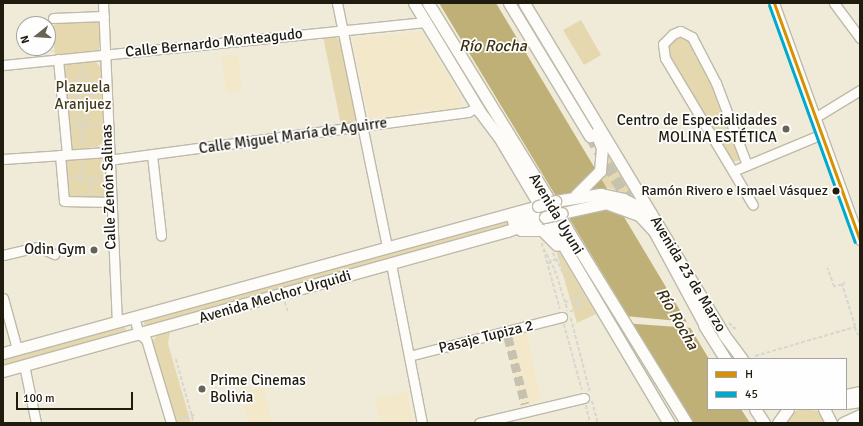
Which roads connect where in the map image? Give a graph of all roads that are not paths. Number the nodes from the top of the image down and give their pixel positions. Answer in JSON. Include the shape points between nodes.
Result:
{"nodes":[{"id":1,"x":103,"y":3,"type":"edge"},
{"id":2,"x":337,"y":3,"type":"edge"},
{"id":3,"x":414,"y":3,"type":"edge"},
{"id":4,"x":428,"y":3,"type":"edge"},
{"id":5,"x":509,"y":3,"type":"edge"},
{"id":6,"x":516,"y":3,"type":"edge"},
{"id":7,"x":524,"y":3,"type":"edge"},
{"id":8,"x":774,"y":3,"type":"edge"},
{"id":9,"x":834,"y":3,"type":"edge"},
{"id":10,"x":104,"y":16,"type":"junction"},
{"id":11,"x":56,"y":18,"type":"edge"},
{"id":12,"x":426,"y":22,"type":"junction"},
{"id":13,"x":342,"y":30,"type":"junction"},
{"id":14,"x":860,"y":38,"type":"edge"},
{"id":15,"x":104,"y":54,"type":"junction"},
{"id":16,"x":56,"y":59,"type":"junction"},
{"id":17,"x":3,"y":65,"type":"edge"},
{"id":18,"x":860,"y":90,"type":"edge"},
{"id":19,"x":478,"y":110,"type":"junction"},
{"id":20,"x":816,"y":117,"type":"junction"},
{"id":21,"x":362,"y":126,"type":"junction"},
{"id":22,"x":822,"y":134,"type":"junction"},
{"id":23,"x":590,"y":136,"type":"tunnel mouth"},
{"id":24,"x":63,"y":155,"type":"junction"},
{"id":25,"x":152,"y":155,"type":"junction"},
{"id":26,"x":108,"y":156,"type":"junction"},
{"id":27,"x":3,"y":159,"type":"edge"},
{"id":28,"x":747,"y":165,"type":"junction"},
{"id":29,"x":733,"y":171,"type":"junction"},
{"id":30,"x":576,"y":195,"type":"junction"},
{"id":31,"x":613,"y":200,"type":"junction"},
{"id":32,"x":110,"y":202,"type":"junction"},
{"id":33,"x":753,"y":205,"type":"dead end"},
{"id":34,"x":524,"y":209,"type":"junction"},
{"id":35,"x":651,"y":213,"type":"junction"},
{"id":36,"x":510,"y":228,"type":"junction"},
{"id":37,"x":648,"y":232,"type":"dead end"},
{"id":38,"x":161,"y":235,"type":"dead end"},
{"id":39,"x":860,"y":240,"type":"edge"},
{"id":40,"x":387,"y":247,"type":"junction"},
{"id":41,"x":3,"y":254,"type":"edge"},
{"id":42,"x":54,"y":254,"type":"dead end"},
{"id":43,"x":391,"y":264,"type":"junction"},
{"id":44,"x":3,"y":298,"type":"edge"},
{"id":45,"x":590,"y":299,"type":"junction"},
{"id":46,"x":134,"y":317,"type":"junction"},
{"id":47,"x":565,"y":317,"type":"road end"},
{"id":48,"x":117,"y":322,"type":"junction"},
{"id":49,"x":708,"y":331,"type":"junction"},
{"id":50,"x":139,"y":334,"type":"junction"},
{"id":51,"x":17,"y":349,"type":"junction"},
{"id":52,"x":638,"y":350,"type":"junction"},
{"id":53,"x":3,"y":353,"type":"edge"},
{"id":54,"x":409,"y":356,"type":"junction"},
{"id":55,"x":628,"y":357,"type":"junction"},
{"id":56,"x":724,"y":358,"type":"edge"},
{"id":57,"x":741,"y":358,"type":"edge"},
{"id":58,"x":24,"y":365,"type":"junction"},
{"id":59,"x":3,"y":371,"type":"edge"},
{"id":60,"x":860,"y":392,"type":"edge"},
{"id":61,"x":847,"y":394,"type":"edge"},
{"id":62,"x":584,"y":398,"type":"road end"},
{"id":63,"x":860,"y":401,"type":"edge"},
{"id":64,"x":847,"y":403,"type":"edge"},
{"id":65,"x":756,"y":410,"type":"edge"},
{"id":66,"x":787,"y":410,"type":"edge"},
{"id":67,"x":824,"y":410,"type":"edge"},
{"id":68,"x":860,"y":415,"type":"edge"},
{"id":69,"x":174,"y":421,"type":"edge"},
{"id":70,"x":498,"y":421,"type":"edge"},
{"id":71,"x":778,"y":421,"type":"edge"},
{"id":72,"x":36,"y":423,"type":"edge"},
{"id":73,"x":422,"y":423,"type":"edge"},
{"id":74,"x":479,"y":423,"type":"edge"},
{"id":75,"x":663,"y":423,"type":"edge"},
{"id":76,"x":669,"y":423,"type":"edge"},
{"id":77,"x":678,"y":423,"type":"edge"},
{"id":78,"x":686,"y":423,"type":"edge"},
{"id":79,"x":764,"y":423,"type":"edge"},
{"id":80,"x":831,"y":423,"type":"edge"},
{"id":81,"x":843,"y":423,"type":"edge"}],
"edges":[{"from":1,"to":10,"type":"street","name":"Calle Zenón Salinas"},
{"from":2,"to":13,"type":"street"},
{"from":3,"to":12,"type":"main road","name":"Avenida Uyuni"},
{"from":4,"to":52,"type":"main road","name":"Avenida Uyuni"},
{"from":5,"to":23,"type":"main road"},
{"from":6,"to":30,"type":"main road","via":[[600,141],[603,154],[598,175]]},
{"from":7,"to":35,"type":"main road","name":"Avenida 23 de Marzo"},
{"from":8,"to":20,"type":"street"},
{"from":9,"to":14,"type":"street"},
{"from":10,"to":11,"type":"street"},
{"from":10,"to":15,"type":"street","name":"Calle Zenón Salinas"},
{"from":12,"to":13,"type":"street","name":"Calle Bernardo Monteagudo"},
{"from":12,"to":19,"type":"main road","name":"Avenida Uyuni"},
{"from":13,"to":15,"type":"street","name":"Calle Bernardo Monteagudo"},
{"from":13,"to":21,"type":"street"},
{"from":15,"to":16,"type":"street","name":"Calle Bernardo Monteagudo"},
{"from":15,"to":26,"type":"street","name":"Calle Zenón Salinas"},
{"from":16,"to":17,"type":"street","name":"Calle Bernardo Monteagudo"},
{"from":16,"to":24,"type":"street"},
{"from":18,"to":20,"type":"street"},
{"from":19,"to":21,"type":"street","name":"Calle Miguel María de Aguirre"},
{"from":19,"to":34,"type":"main road","via":[[527,191]]},
{"from":19,"to":45,"type":"main road","name":"Avenida Uyuni","via":[[499,137]]},
{"from":20,"to":22,"type":"street"},
{"from":21,"to":25,"type":"street","name":"Calle Miguel María de Aguirre"},
{"from":21,"to":40,"type":"street"},
{"from":22,"to":28,"type":"street"},
{"from":22,"to":39,"type":"street"},
{"from":24,"to":26,"type":"street","name":"Calle Miguel María de Aguirre"},
{"from":24,"to":27,"type":"street","name":"Calle Miguel María de Aguirre"},
{"from":24,"to":32,"type":"street","via":[[64,201]]},
{"from":25,"to":26,"type":"street","name":"Calle Miguel María de Aguirre"},
{"from":25,"to":38,"type":"street"},
{"from":26,"to":32,"type":"street","name":"Calle Zenón Salinas"},
{"from":28,"to":29,"type":"street"},
{"from":28,"to":29,"type":"street","via":[[716,83],[692,37],[680,31],[672,34],[663,44],[665,58]]},
{"from":29,"to":33,"type":"street"},
{"from":30,"to":31,"type":"main road"},
{"from":30,"to":34,"type":"main road","name":"Avenida Melchor Urquidi","bridge":true},
{"from":31,"to":35,"type":"main road"},
{"from":31,"to":36,"type":"main road","name":"Avenida Melchor Urquidi","bridge":true},
{"from":31,"to":49,"type":"main road","via":[[639,215],[654,231]]},
{"from":32,"to":48,"type":"street","name":"Calle Zenón Salinas"},
{"from":34,"to":40,"type":"main road","name":"Avenida Melchor Urquidi"},
{"from":35,"to":57,"type":"main road","name":"Avenida 23 de Marzo","via":[[724,335]]},
{"from":36,"to":43,"type":"main road","name":"Avenida Melchor Urquidi"},
{"from":36,"to":45,"type":"main road","via":[[535,228],[551,236]]},
{"from":37,"to":49,"type":"main road","name":"Avenida 23 de Marzo"},
{"from":40,"to":46,"type":"main road","name":"Avenida Melchor Urquidi"},
{"from":41,"to":42,"type":"street","via":[[39,247]]},
{"from":43,"to":50,"type":"main road","name":"Avenida Melchor Urquidi"},
{"from":43,"to":54,"type":"street"},
{"from":44,"to":51,"type":"street"},
{"from":45,"to":55,"type":"main road","name":"Avenida Uyuni"},
{"from":46,"to":48,"type":"main road","name":"Avenida Melchor Urquidi"},
{"from":46,"to":50,"type":"street"},
{"from":47,"to":54,"type":"street","name":"Pasaje Tupiza 2","via":[[508,334]]},
{"from":48,"to":51,"type":"main road","name":"Avenida Melchor Urquidi"},
{"from":49,"to":56,"type":"main road","name":"Avenida 23 de Marzo"},
{"from":50,"to":58,"type":"main road","name":"Avenida Melchor Urquidi"},
{"from":50,"to":69,"type":"street","via":[[146,339]]},
{"from":51,"to":53,"type":"main road","name":"Avenida Melchor Urquidi"},
{"from":52,"to":77,"type":"main road"},
{"from":52,"to":78,"type":"main road","name":"Avenida Uyuni"},
{"from":54,"to":73,"type":"street"},
{"from":55,"to":75,"type":"main road"},
{"from":55,"to":76,"type":"main road","name":"Avenida Uyuni"},
{"from":58,"to":59,"type":"main road","name":"Avenida Melchor Urquidi"},
{"from":58,"to":72,"type":"street"},
{"from":60,"to":61,"type":"main road"},
{"from":62,"to":70,"type":"street","via":[[526,408]]},
{"from":63,"to":64,"type":"main road"},
{"from":65,"to":79,"type":"main road"},
{"from":66,"to":71,"type":"main road"},
{"from":67,"to":80,"type":"main road"},
{"from":68,"to":81,"type":"main road"},
{"from":70,"to":74,"type":"street"}]}
